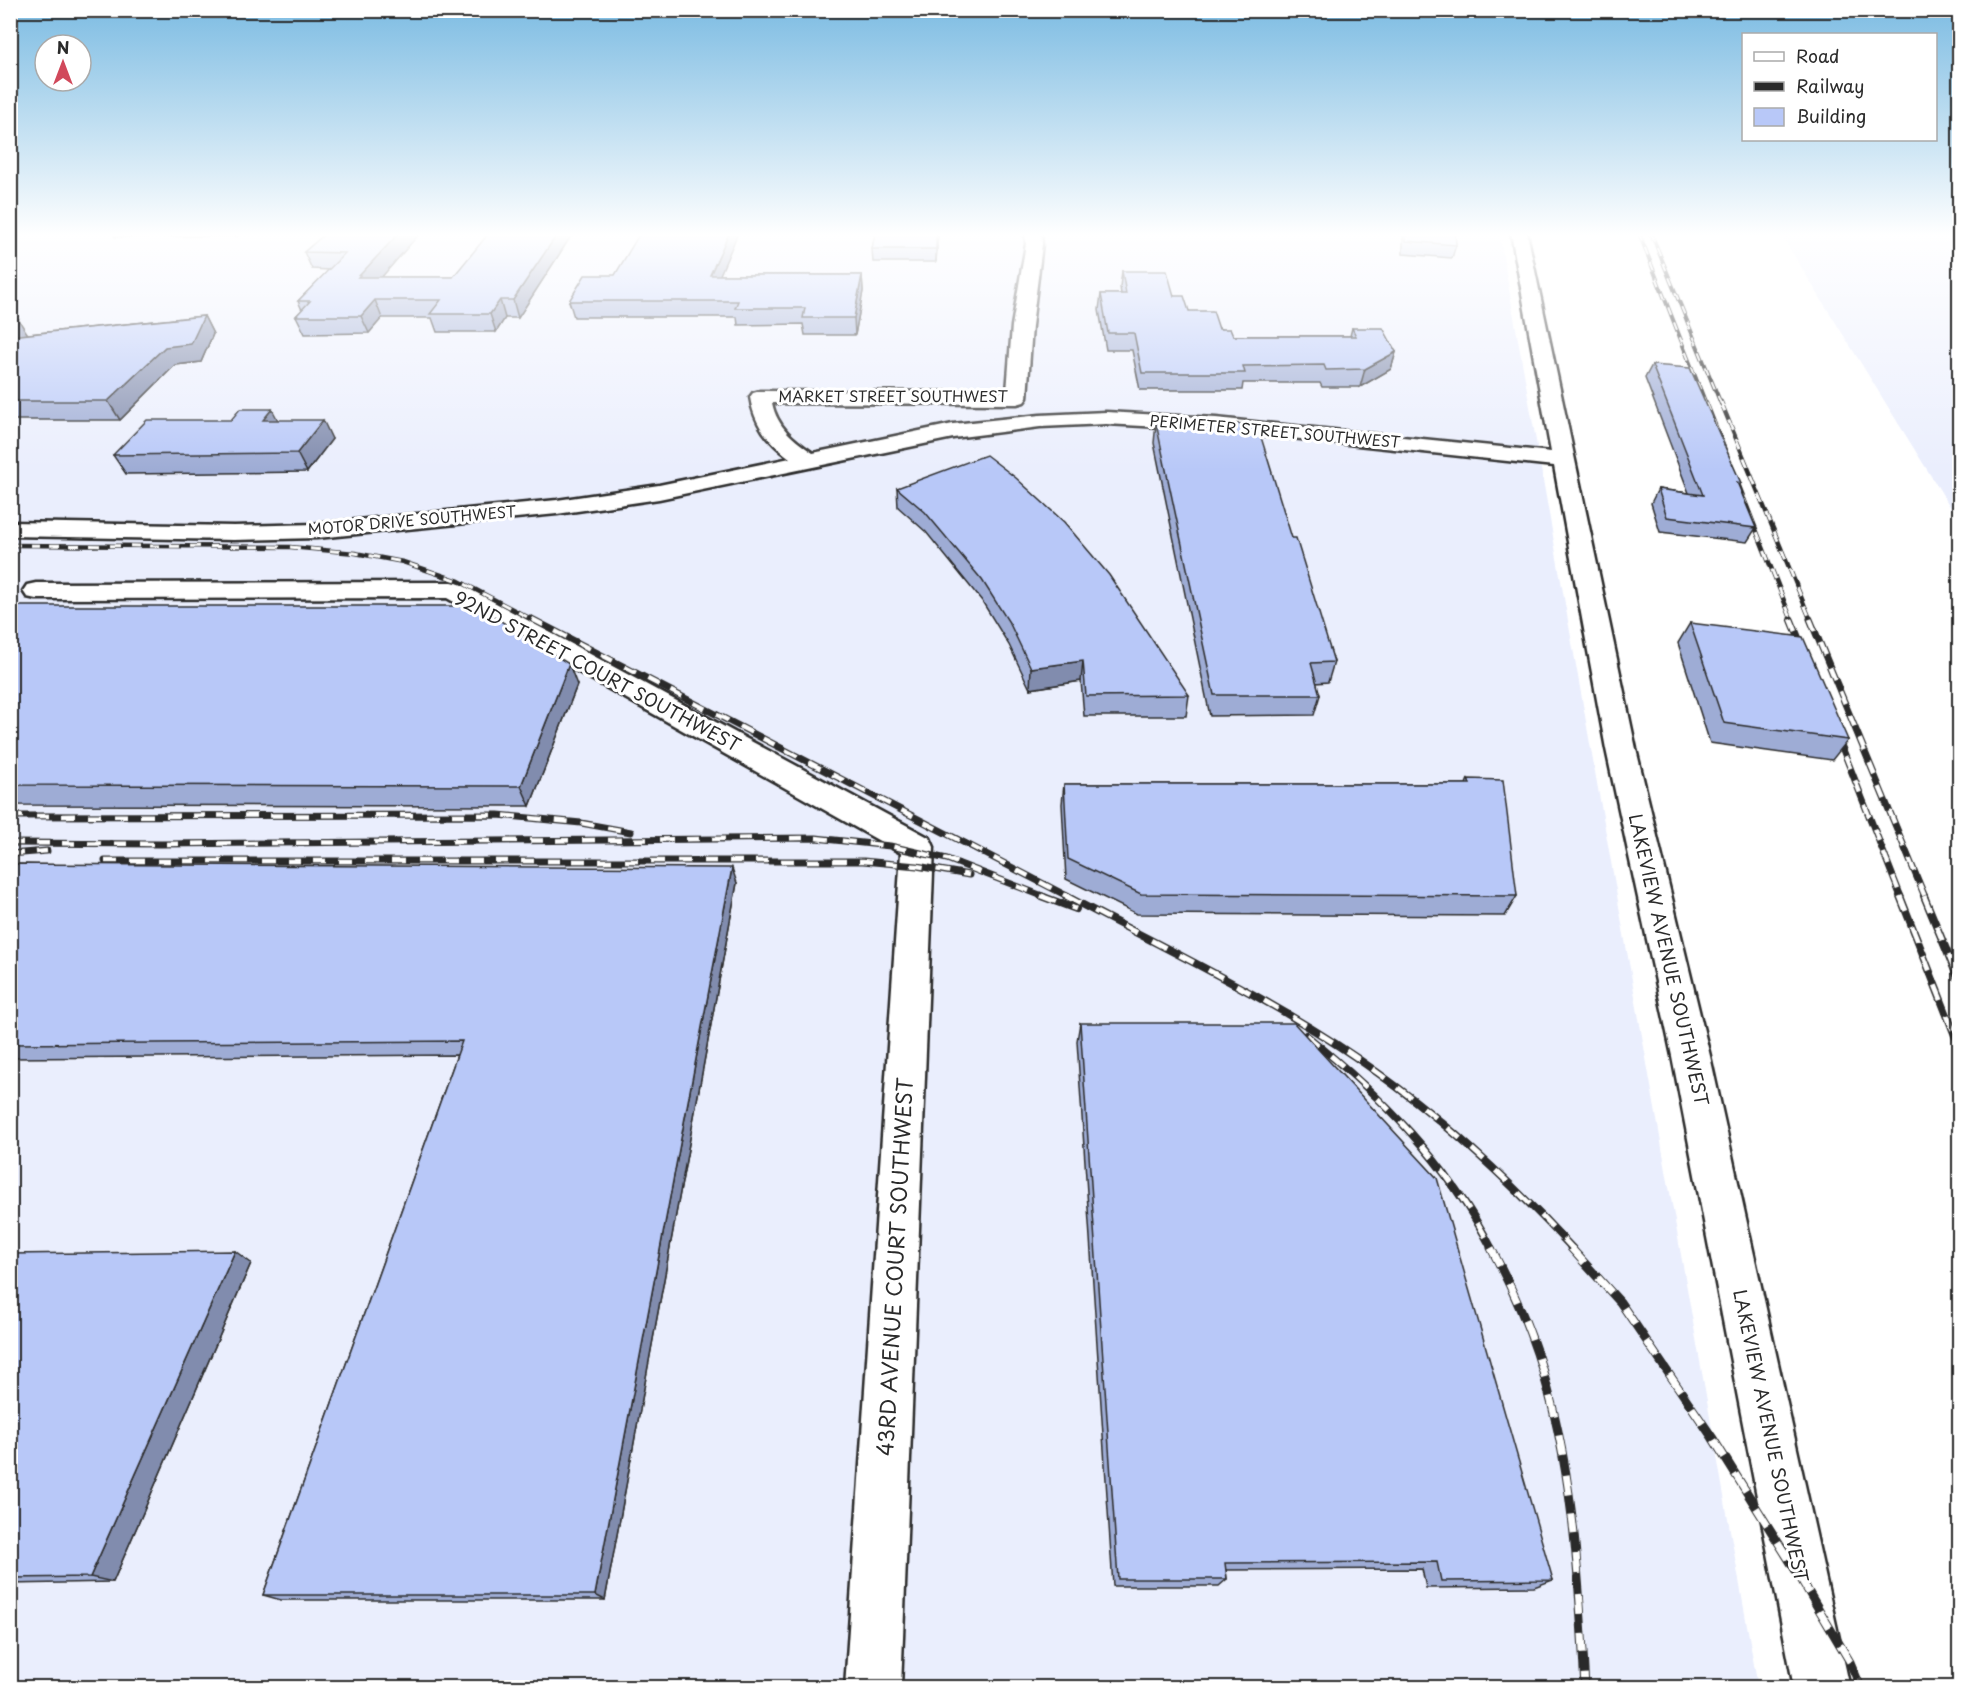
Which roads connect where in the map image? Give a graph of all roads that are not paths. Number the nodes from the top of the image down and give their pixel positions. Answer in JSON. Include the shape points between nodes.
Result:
{"nodes":[{"id":1,"x":1024,"y":312,"type":"edge"},
{"id":2,"x":1534,"y":312,"type":"edge"},
{"id":3,"x":1563,"y":460,"type":"junction"},
{"id":4,"x":809,"y":461,"type":"junction"},
{"id":5,"x":10,"y":529,"type":"edge"},
{"id":6,"x":36,"y":591,"type":"dead end"},
{"id":7,"x":918,"y":847,"type":"joint"},
{"id":8,"x":873,"y":1688,"type":"edge"},
{"id":9,"x":1822,"y":1688,"type":"edge"}],
"edges":[{"from":1,"to":4,"type":"street","name":"MARKET STREET SOUTHWEST","via":[[1017,398],[760,397],[762,414],[771,429]]},
{"from":2,"to":3,"type":"street","name":"LAKEVIEW AVENUE SOUTHWEST"},
{"from":3,"to":4,"type":"street","name":"PERIMETER STREET SOUTHWEST","via":[[1216,424],[1106,418],[953,431]]},
{"from":3,"to":9,"type":"street","name":"LAKEVIEW AVENUE SOUTHWEST"},
{"from":4,"to":5,"type":"street","name":"MOTOR DRIVE SOUTHWEST","via":[[659,492],[557,507],[317,531]]},
{"from":6,"to":7,"type":"street","name":"92ND STREET COURT SOUTHWEST","via":[[452,590]]},
{"from":7,"to":8,"type":"street","name":"43RD AVENUE COURT SOUTHWEST"}]}
